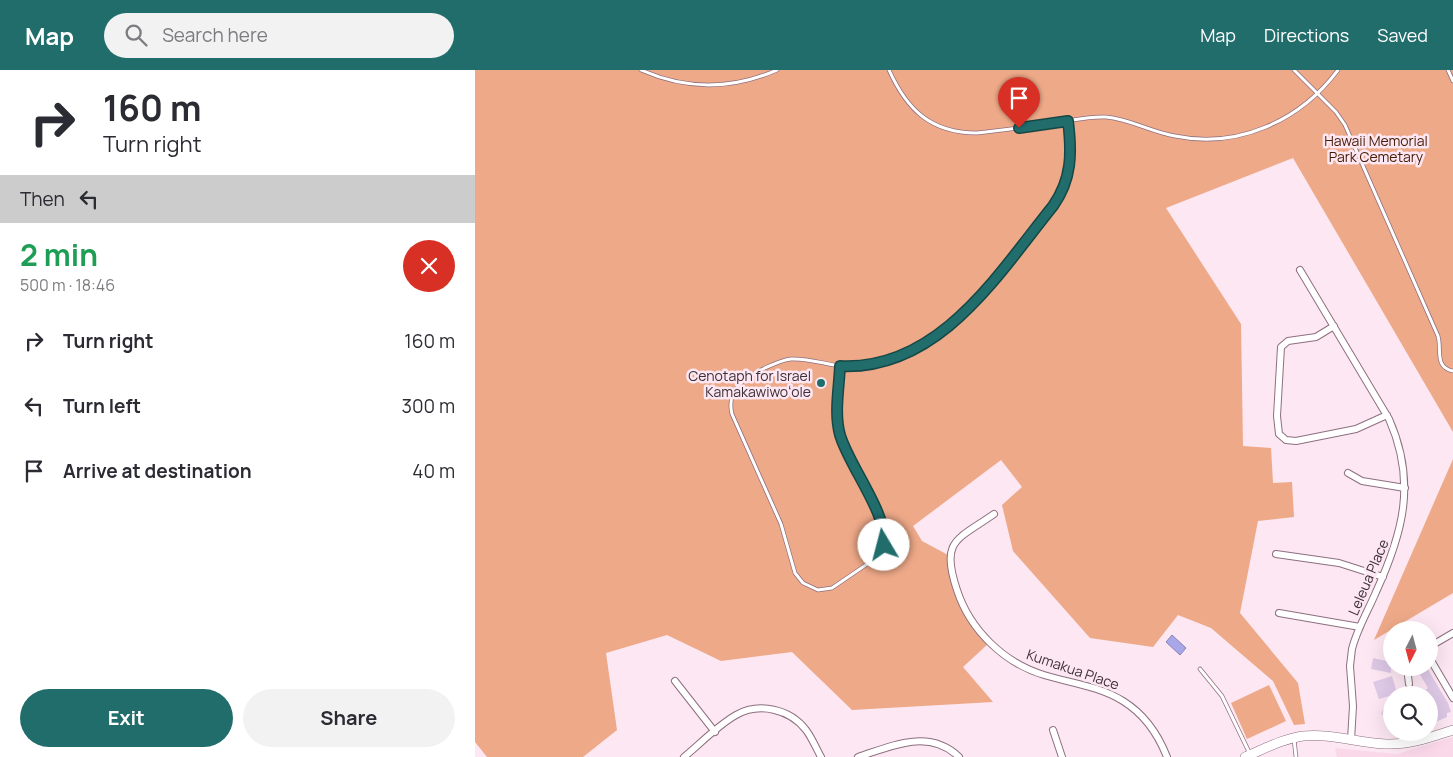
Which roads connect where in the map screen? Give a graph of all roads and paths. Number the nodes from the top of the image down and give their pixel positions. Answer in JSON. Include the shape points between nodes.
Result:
{"nodes":[{"id":1,"x":641,"y":70,"type":"edge"},
{"id":2,"x":777,"y":70,"type":"edge"},
{"id":3,"x":889,"y":70,"type":"edge"},
{"id":4,"x":1294,"y":70,"type":"edge"},
{"id":5,"x":1338,"y":70,"type":"edge"},
{"id":6,"x":1448,"y":70,"type":"edge"},
{"id":7,"x":1453,"y":82,"type":"edge"},
{"id":8,"x":1317,"y":94,"type":"junction"},
{"id":9,"x":1068,"y":121,"type":"junction"},
{"id":10,"x":1300,"y":270,"type":"dead end"},
{"id":11,"x":1334,"y":326,"type":"junction"},
{"id":12,"x":840,"y":366,"type":"junction"},
{"id":13,"x":1453,"y":371,"type":"edge"},
{"id":14,"x":1387,"y":415,"type":"junction"},
{"id":15,"x":1348,"y":473,"type":"dead end"},
{"id":16,"x":1405,"y":488,"type":"junction"},
{"id":17,"x":994,"y":514,"type":"dead end"},
{"id":18,"x":1275,"y":554,"type":"dead end"},
{"id":19,"x":1383,"y":577,"type":"junction"},
{"id":20,"x":1279,"y":613,"type":"dead end"},
{"id":21,"x":1361,"y":627,"type":"junction"},
{"id":22,"x":1453,"y":633,"type":"edge"},
{"id":23,"x":1438,"y":642,"type":"edge"},
{"id":24,"x":1200,"y":669,"type":"dead end"},
{"id":25,"x":1438,"y":672,"type":"edge"},
{"id":26,"x":1408,"y":676,"type":"edge"},
{"id":27,"x":675,"y":681,"type":"dead end"},
{"id":28,"x":1409,"y":684,"type":"dead end"},
{"id":29,"x":1453,"y":698,"type":"edge"},
{"id":30,"x":1053,"y":730,"type":"dead end"},
{"id":31,"x":1453,"y":730,"type":"edge"},
{"id":32,"x":715,"y":732,"type":"junction"},
{"id":33,"x":1294,"y":738,"type":"junction"},
{"id":34,"x":1351,"y":740,"type":"junction"},
{"id":35,"x":1248,"y":756,"type":"edge"},
{"id":36,"x":684,"y":757,"type":"edge"},
{"id":37,"x":821,"y":757,"type":"edge"},
{"id":38,"x":858,"y":757,"type":"edge"},
{"id":39,"x":959,"y":757,"type":"edge"},
{"id":40,"x":1062,"y":757,"type":"edge"},
{"id":41,"x":1167,"y":757,"type":"edge"},
{"id":42,"x":1296,"y":757,"type":"edge"}],
"edges":[{"from":1,"to":2,"type":"lane","via":[[681,83],[709,86],[737,83]]},
{"from":3,"to":9,"type":"lane","via":[[909,105],[924,118],[949,130],[977,133]]},
{"from":4,"to":8,"type":"lane"},
{"from":5,"to":8,"type":"lane"},
{"from":6,"to":7,"type":"lane"},
{"from":8,"to":9,"type":"lane","via":[[1277,122],[1227,138],[1175,136],[1107,117]]},
{"from":8,"to":13,"type":"lane","via":[[1345,125],[1438,336],[1440,362]]},
{"from":9,"to":12,"type":"lane","via":[[1071,160],[1062,192],[969,309],[935,337],[896,357],[865,366]]},
{"from":10,"to":11,"type":"street","name":"Leleua Place"},
{"from":11,"to":14,"type":"street","name":"Leleua Place"},
{"from":11,"to":14,"type":"street","via":[[1316,337],[1289,341],[1281,347],[1279,434],[1286,440],[1296,441],[1356,429]]},
{"from":12,"to":12,"type":"lane","via":[[837,410],[840,434],[883,525],[885,540],[876,558],[837,586],[818,590],[803,583],[795,573],[781,524],[732,414],[731,400],[741,382],[779,361],[799,359]]},
{"from":14,"to":16,"type":"street","name":"Leleua Place","via":[[1399,445]]},
{"from":15,"to":16,"type":"street","via":[[1362,481]]},
{"from":16,"to":19,"type":"street","name":"Leleua Place","via":[[1398,540]]},
{"from":17,"to":41,"type":"street","name":"Kumakua Place","via":[[958,539],[949,556],[958,593],[973,623],[998,650],[1019,664],[1103,691],[1127,704],[1153,730]]},
{"from":18,"to":19,"type":"street","via":[[1339,564]]},
{"from":19,"to":21,"type":"street","name":"Leleua Place"},
{"from":20,"to":21,"type":"street"},
{"from":21,"to":34,"type":"street","name":"Leleua Place","via":[[1350,657]]},
{"from":22,"to":23,"type":"street"},
{"from":24,"to":35,"type":"lane","via":[[1222,696]]},
{"from":25,"to":29,"type":"street"},
{"from":26,"to":28,"type":"street"},
{"from":27,"to":32,"type":"street"},
{"from":30,"to":40,"type":"street"},
{"from":31,"to":34,"type":"street","via":[[1406,744]]},
{"from":32,"to":36,"type":"street"},
{"from":32,"to":37,"type":"street","via":[[743,712],[774,710],[800,723]]},
{"from":33,"to":34,"type":"street","via":[[1321,736]]},
{"from":33,"to":35,"type":"street"},
{"from":33,"to":42,"type":"lane"},
{"from":38,"to":39,"type":"street","via":[[918,740],[942,745]]}]}
